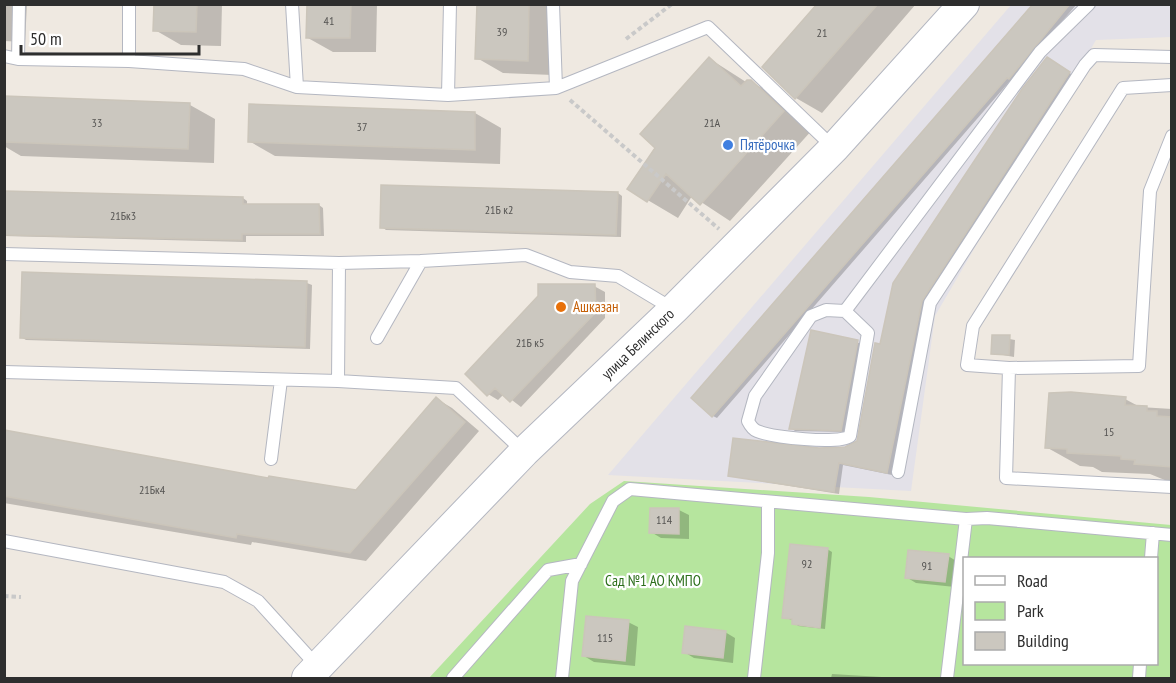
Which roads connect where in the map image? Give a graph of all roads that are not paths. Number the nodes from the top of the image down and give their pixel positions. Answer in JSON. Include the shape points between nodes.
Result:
{"nodes":[{"id":1,"x":19,"y":4,"type":"edge"},
{"id":2,"x":129,"y":4,"type":"edge"},
{"id":3,"x":292,"y":4,"type":"edge"},
{"id":4,"x":450,"y":4,"type":"edge"},
{"id":5,"x":553,"y":4,"type":"edge"},
{"id":6,"x":964,"y":4,"type":"edge"},
{"id":7,"x":1089,"y":4,"type":"edge"},
{"id":8,"x":4,"y":56,"type":"edge"},
{"id":9,"x":1172,"y":57,"type":"edge"},
{"id":10,"x":18,"y":59,"type":"junction"},
{"id":11,"x":129,"y":61,"type":"junction"},
{"id":12,"x":1172,"y":85,"type":"edge"},
{"id":13,"x":297,"y":87,"type":"junction"},
{"id":14,"x":556,"y":88,"type":"junction"},
{"id":15,"x":448,"y":95,"type":"junction"},
{"id":16,"x":1171,"y":138,"type":"edge"},
{"id":17,"x":834,"y":148,"type":"junction"},
{"id":18,"x":4,"y":254,"type":"edge"},
{"id":19,"x":421,"y":261,"type":"junction"},
{"id":20,"x":339,"y":263,"type":"junction"},
{"id":21,"x":674,"y":309,"type":"junction"},
{"id":22,"x":845,"y":311,"type":"junction"},
{"id":23,"x":377,"y":338,"type":"dead end"},
{"id":24,"x":1010,"y":368,"type":"junction"},
{"id":25,"x":4,"y":372,"type":"edge"},
{"id":26,"x":281,"y":380,"type":"junction"},
{"id":27,"x":338,"y":381,"type":"junction"},
{"id":28,"x":524,"y":452,"type":"junction"},
{"id":29,"x":271,"y":459,"type":"dead end"},
{"id":30,"x":898,"y":472,"type":"dead end"},
{"id":31,"x":1172,"y":486,"type":"edge"},
{"id":32,"x":768,"y":503,"type":"junction"},
{"id":33,"x":966,"y":519,"type":"junction"},
{"id":34,"x":1153,"y":533,"type":"junction"},
{"id":35,"x":1172,"y":535,"type":"edge"},
{"id":36,"x":4,"y":541,"type":"edge"},
{"id":37,"x":1151,"y":557,"type":"edge"},
{"id":38,"x":581,"y":564,"type":"junction"},
{"id":39,"x":312,"y":672,"type":"edge"},
{"id":40,"x":453,"y":678,"type":"edge"},
{"id":41,"x":562,"y":678,"type":"edge"},
{"id":42,"x":754,"y":678,"type":"edge"},
{"id":43,"x":947,"y":678,"type":"edge"}],
"edges":[{"from":1,"to":10,"type":"lane"},
{"from":2,"to":11,"type":"lane"},
{"from":3,"to":13,"type":"lane"},
{"from":4,"to":15,"type":"lane"},
{"from":5,"to":14,"type":"lane"},
{"from":6,"to":17,"type":"street","name":"улица Белинского"},
{"from":7,"to":22,"type":"lane","via":[[1040,52]]},
{"from":8,"to":10,"type":"lane"},
{"from":9,"to":30,"type":"lane","via":[[1094,55],[1085,65],[930,303]]},
{"from":10,"to":11,"type":"lane"},
{"from":11,"to":13,"type":"lane","via":[[244,69]]},
{"from":12,"to":24,"type":"lane","via":[[1123,88],[973,326],[967,365]]},
{"from":13,"to":15,"type":"lane"},
{"from":14,"to":15,"type":"lane"},
{"from":14,"to":17,"type":"lane","via":[[708,27]]},
{"from":16,"to":24,"type":"lane","via":[[1150,190],[1139,366]]},
{"from":17,"to":21,"type":"street","name":"улица Белинского"},
{"from":18,"to":20,"type":"lane"},
{"from":19,"to":20,"type":"lane"},
{"from":19,"to":21,"type":"lane","via":[[526,255],[570,272],[618,276]]},
{"from":19,"to":23,"type":"lane"},
{"from":20,"to":27,"type":"lane"},
{"from":21,"to":28,"type":"street","name":"улица Белинского"},
{"from":22,"to":22,"type":"lane","via":[[868,333],[850,436],[845,440],[822,441],[764,433],[751,427],[748,414],[755,396],[812,316],[826,310]]},
{"from":24,"to":31,"type":"lane","via":[[1006,478]]},
{"from":25,"to":26,"type":"lane"},
{"from":26,"to":27,"type":"lane"},
{"from":26,"to":29,"type":"lane"},
{"from":27,"to":28,"type":"lane","via":[[456,388]]},
{"from":28,"to":39,"type":"street","name":"улица Белинского"},
{"from":32,"to":33,"type":"lane"},
{"from":32,"to":38,"type":"lane","via":[[630,489],[613,501]]},
{"from":32,"to":42,"type":"lane","via":[[768,553]]},
{"from":33,"to":34,"type":"lane"},
{"from":33,"to":43,"type":"lane"},
{"from":34,"to":35,"type":"lane"},
{"from":34,"to":37,"type":"lane"},
{"from":36,"to":39,"type":"lane","via":[[224,582],[258,602]]},
{"from":38,"to":40,"type":"lane","via":[[548,570]]},
{"from":38,"to":41,"type":"lane","via":[[572,581]]}]}
